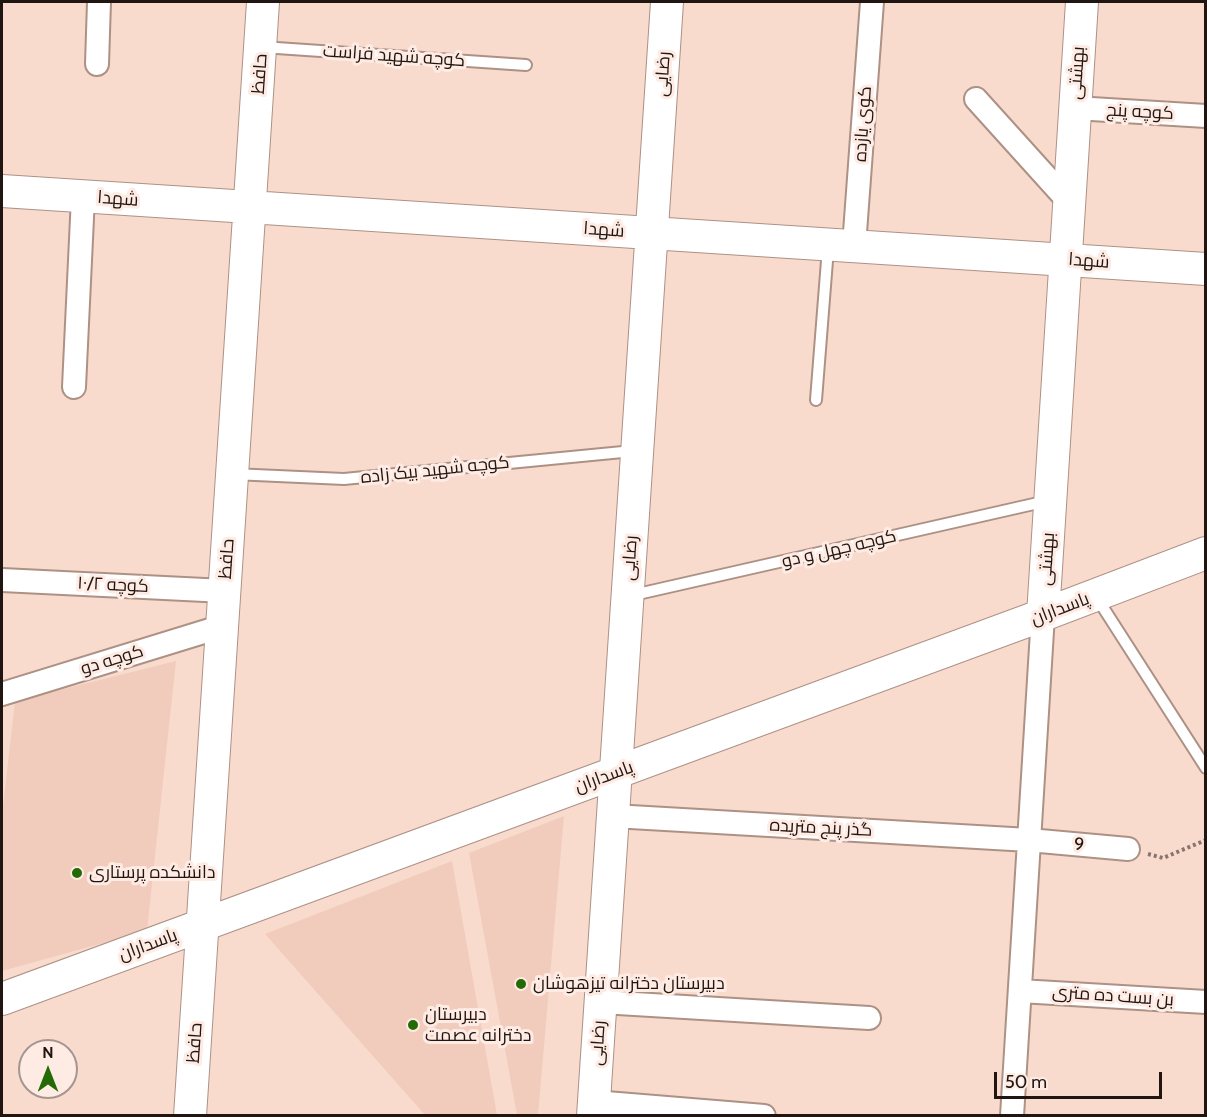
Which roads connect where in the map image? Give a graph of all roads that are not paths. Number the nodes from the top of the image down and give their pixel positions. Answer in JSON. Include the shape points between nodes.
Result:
{"nodes":[{"id":1,"x":99,"y":2,"type":"edge"},
{"id":2,"x":263,"y":2,"type":"edge"},
{"id":3,"x":668,"y":2,"type":"edge"},
{"id":4,"x":872,"y":2,"type":"edge"},
{"id":5,"x":1082,"y":2,"type":"edge"},
{"id":6,"x":262,"y":47,"type":"junction"},
{"id":7,"x":97,"y":64,"type":"dead end"},
{"id":8,"x":526,"y":65,"type":"dead end"},
{"id":9,"x":976,"y":99,"type":"dead end"},
{"id":10,"x":1075,"y":108,"type":"junction"},
{"id":11,"x":1206,"y":116,"type":"edge"},
{"id":12,"x":2,"y":191,"type":"edge"},
{"id":13,"x":83,"y":197,"type":"junction"},
{"id":14,"x":1069,"y":202,"type":"junction"},
{"id":15,"x":251,"y":207,"type":"junction"},
{"id":16,"x":652,"y":233,"type":"junction"},
{"id":17,"x":841,"y":245,"type":"junction"},
{"id":18,"x":1066,"y":260,"type":"junction"},
{"id":19,"x":1206,"y":268,"type":"edge"},
{"id":20,"x":74,"y":387,"type":"dead end"},
{"id":21,"x":816,"y":400,"type":"dead end"},
{"id":22,"x":637,"y":450,"type":"junction"},
{"id":23,"x":233,"y":474,"type":"junction"},
{"id":24,"x":1050,"y":501,"type":"junction"},
{"id":25,"x":1206,"y":553,"type":"edge"},
{"id":26,"x":2,"y":580,"type":"edge"},
{"id":27,"x":225,"y":591,"type":"junction"},
{"id":28,"x":1095,"y":595,"type":"junction"},
{"id":29,"x":628,"y":596,"type":"junction"},
{"id":30,"x":1043,"y":615,"type":"junction"},
{"id":31,"x":223,"y":626,"type":"junction"},
{"id":32,"x":2,"y":694,"type":"edge"},
{"id":33,"x":1206,"y":768,"type":"edge"},
{"id":34,"x":616,"y":773,"type":"junction"},
{"id":35,"x":613,"y":816,"type":"junction"},
{"id":36,"x":1029,"y":840,"type":"junction"},
{"id":37,"x":1128,"y":849,"type":"road end"},
{"id":38,"x":203,"y":925,"type":"junction"},
{"id":39,"x":1020,"y":991,"type":"junction"},
{"id":40,"x":2,"y":999,"type":"edge"},
{"id":41,"x":601,"y":1002,"type":"junction"},
{"id":42,"x":1206,"y":1002,"type":"edge"},
{"id":43,"x":869,"y":1018,"type":"dead end"},
{"id":44,"x":594,"y":1109,"type":"edge"},
{"id":45,"x":190,"y":1116,"type":"edge"},
{"id":46,"x":764,"y":1116,"type":"edge"},
{"id":47,"x":1012,"y":1116,"type":"edge"}],
"edges":[{"from":1,"to":7,"type":"street"},
{"from":2,"to":6,"type":"street","name":"حافظ"},
{"from":3,"to":16,"type":"street","name":"رضایی"},
{"from":4,"to":17,"type":"street","name":"کوی یازده"},
{"from":5,"to":10,"type":"street","name":"بهشتی"},
{"from":6,"to":8,"type":"lane","name":"کوچه شهید فراست"},
{"from":6,"to":15,"type":"street","name":"حافظ"},
{"from":9,"to":14,"type":"street"},
{"from":10,"to":11,"type":"street","name":"کوچه پنج"},
{"from":10,"to":14,"type":"street","name":"بهشتی"},
{"from":12,"to":13,"type":"street","name":"شهدا"},
{"from":13,"to":15,"type":"street","name":"شهدا"},
{"from":13,"to":20,"type":"street"},
{"from":14,"to":18,"type":"street","name":"بهشتی"},
{"from":15,"to":16,"type":"street","name":"شهدا"},
{"from":15,"to":23,"type":"street","name":"حافظ"},
{"from":16,"to":17,"type":"street","name":"شهدا"},
{"from":16,"to":22,"type":"street","name":"رضایی"},
{"from":17,"to":18,"type":"street","name":"شهدا"},
{"from":17,"to":21,"type":"lane"},
{"from":18,"to":19,"type":"street","name":"شهدا"},
{"from":18,"to":24,"type":"street","name":"بهشتی"},
{"from":22,"to":23,"type":"lane","name":"کوچه شهید بیک زاده","via":[[344,479]]},
{"from":22,"to":29,"type":"street","name":"رضایی"},
{"from":23,"to":27,"type":"street","name":"حافظ"},
{"from":24,"to":29,"type":"lane","name":"کوچه چهل و دو"},
{"from":24,"to":30,"type":"street","name":"بهشتی"},
{"from":25,"to":28,"type":"street","name":"پاسداران"},
{"from":26,"to":27,"type":"street","name":"کوچه ۱۰/۲"},
{"from":27,"to":31,"type":"street","name":"حافظ"},
{"from":28,"to":30,"type":"street","name":"پاسداران"},
{"from":28,"to":33,"type":"lane"},
{"from":29,"to":34,"type":"street","name":"رضایی"},
{"from":30,"to":34,"type":"street","name":"پاسداران"},
{"from":30,"to":36,"type":"street","name":"بهشتی"},
{"from":31,"to":32,"type":"street","name":"کوچه دو"},
{"from":31,"to":38,"type":"street","name":"حافظ"},
{"from":34,"to":35,"type":"street","name":"رضایی"},
{"from":34,"to":38,"type":"street","name":"پاسداران"},
{"from":35,"to":36,"type":"street","name":"گذر پنج متریده"},
{"from":35,"to":41,"type":"street","name":"رضایی"},
{"from":36,"to":37,"type":"street","name":"9"},
{"from":36,"to":39,"type":"street","name":"بهشتی"},
{"from":38,"to":40,"type":"street","name":"پاسداران"},
{"from":38,"to":45,"type":"street","name":"حافظ"},
{"from":39,"to":42,"type":"street","name":"بن بست ده متری"},
{"from":39,"to":47,"type":"street","name":"بهشتی"},
{"from":41,"to":43,"type":"street"},
{"from":41,"to":44,"type":"street","name":"رضایی"},
{"from":44,"to":46,"type":"street"}]}
